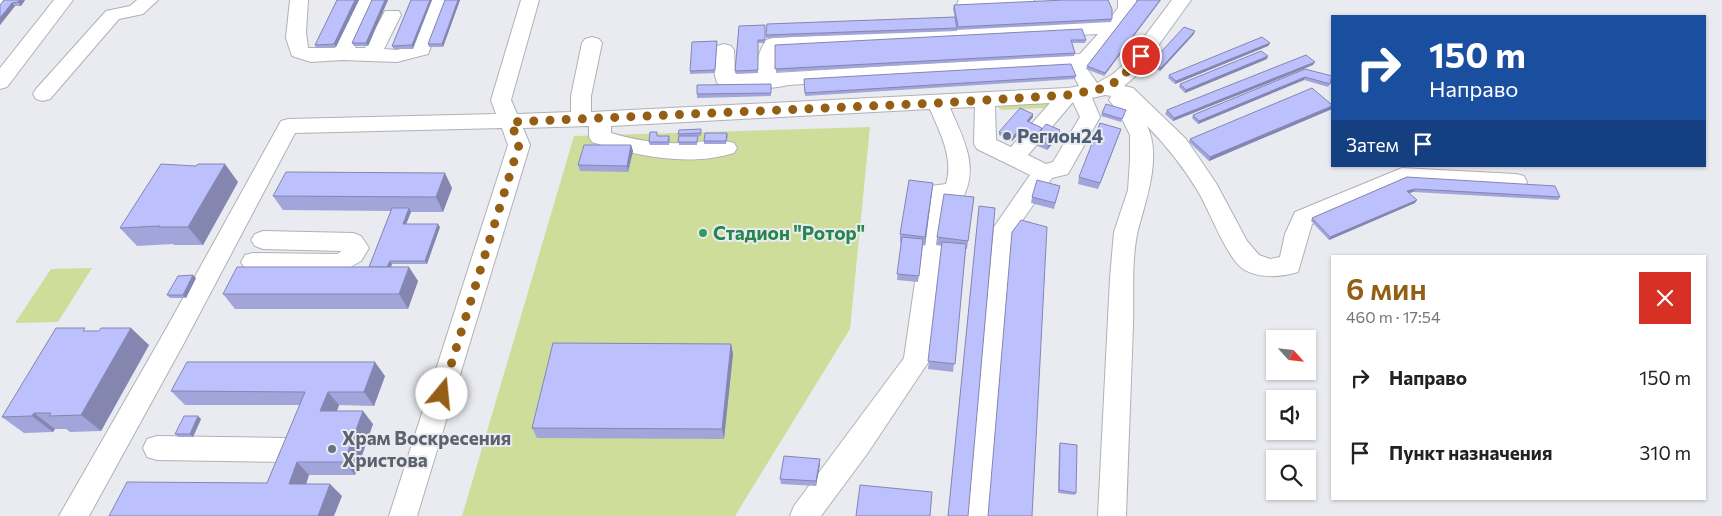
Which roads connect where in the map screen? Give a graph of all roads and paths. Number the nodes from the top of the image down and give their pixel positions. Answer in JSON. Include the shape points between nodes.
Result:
{"nodes":[{"id":1,"x":64,"y":0,"type":"edge"},
{"id":2,"x":149,"y":0,"type":"edge"},
{"id":3,"x":299,"y":0,"type":"edge"},
{"id":4,"x":367,"y":0,"type":"edge"},
{"id":5,"x":440,"y":0,"type":"edge"},
{"id":6,"x":530,"y":0,"type":"edge"},
{"id":7,"x":1025,"y":0,"type":"edge"},
{"id":8,"x":1127,"y":0,"type":"edge"},
{"id":9,"x":1182,"y":0,"type":"edge"},
{"id":10,"x":966,"y":4,"type":"edge"},
{"id":11,"x":392,"y":15,"type":"dead end"},
{"id":12,"x":1114,"y":27,"type":"junction"},
{"id":13,"x":592,"y":43,"type":"dead end"},
{"id":14,"x":724,"y":50,"type":"dead end"},
{"id":15,"x":342,"y":54,"type":"junction"},
{"id":16,"x":371,"y":55,"type":"junction"},
{"id":17,"x":1085,"y":60,"type":"junction"},
{"id":18,"x":791,"y":79,"type":"junction"},
{"id":19,"x":0,"y":82,"type":"edge"},
{"id":20,"x":766,"y":82,"type":"junction"},
{"id":21,"x":1086,"y":92,"type":"junction"},
{"id":22,"x":43,"y":94,"type":"dead end"},
{"id":23,"x":985,"y":100,"type":"junction"},
{"id":24,"x":938,"y":103,"type":"junction"},
{"id":25,"x":792,"y":109,"type":"junction"},
{"id":26,"x":590,"y":119,"type":"junction"},
{"id":27,"x":511,"y":122,"type":"junction"},
{"id":28,"x":726,"y":148,"type":"dead end"},
{"id":29,"x":1014,"y":158,"type":"junction"},
{"id":30,"x":1044,"y":172,"type":"junction"},
{"id":31,"x":1516,"y":182,"type":"edge"},
{"id":32,"x":264,"y":240,"type":"dead end"},
{"id":33,"x":252,"y":262,"type":"dead end"},
{"id":34,"x":157,"y":448,"type":"dead end"},
{"id":35,"x":286,"y":450,"type":"edge"},
{"id":36,"x":73,"y":516,"type":"edge"},
{"id":37,"x":403,"y":516,"type":"edge"},
{"id":38,"x":804,"y":516,"type":"edge"},
{"id":39,"x":980,"y":516,"type":"edge"},
{"id":40,"x":1112,"y":516,"type":"edge"}],
"edges":[{"from":1,"to":19,"type":"street"},
{"from":2,"to":22,"type":"street","via":[[136,10],[113,14]]},
{"from":3,"to":15,"type":"street","via":[[294,40],[299,52],[311,56]]},
{"from":4,"to":15,"type":"street"},
{"from":5,"to":16,"type":"street","via":[[421,50],[397,56]]},
{"from":6,"to":27,"type":"street","via":[[501,100]]},
{"from":7,"to":10,"type":"street"},
{"from":8,"to":12,"type":"street","via":[[1126,8]]},
{"from":9,"to":21,"type":"street","via":[[1130,70],[1120,79]]},
{"from":11,"to":16,"type":"street"},
{"from":12,"to":17,"type":"street"},
{"from":12,"to":20,"type":"street","via":[[773,44],[767,57]]},
{"from":13,"to":26,"type":"street","via":[[580,96]]},
{"from":14,"to":20,"type":"lane","via":[[725,79]]},
{"from":15,"to":16,"type":"street"},
{"from":17,"to":18,"type":"street"},
{"from":17,"to":21,"type":"street","via":[[1078,69]]},
{"from":18,"to":20,"type":"lane"},
{"from":18,"to":25,"type":"lane"},
{"from":21,"to":23,"type":"street"},
{"from":21,"to":29,"type":"street"},
{"from":21,"to":30,"type":"street","via":[[1090,117],[1060,168]]},
{"from":21,"to":31,"type":"street","via":[[1126,93],[1178,144],[1208,189],[1239,248],[1252,262],[1270,268],[1290,265],[1303,218],[1402,176]]},
{"from":21,"to":40,"type":"street","via":[[1128,109],[1141,135],[1140,190],[1126,232],[1122,278]]},
{"from":23,"to":24,"type":"street"},
{"from":23,"to":29,"type":"street","via":[[985,144]]},
{"from":24,"to":25,"type":"street"},
{"from":24,"to":38,"type":"street","via":[[960,163],[961,181],[954,193],[939,192],[916,361]]},
{"from":25,"to":26,"type":"street"},
{"from":26,"to":27,"type":"street"},
{"from":26,"to":28,"type":"street","via":[[600,137],[636,148],[682,151]]},
{"from":27,"to":36,"type":"street","via":[[288,126]]},
{"from":27,"to":37,"type":"street","via":[[519,145]]},
{"from":29,"to":30,"type":"street"},
{"from":30,"to":39,"type":"street","via":[[1006,227]]},
{"from":32,"to":33,"type":"street","via":[[353,242],[356,248],[353,255],[342,263]]},
{"from":34,"to":35,"type":"street"}]}
